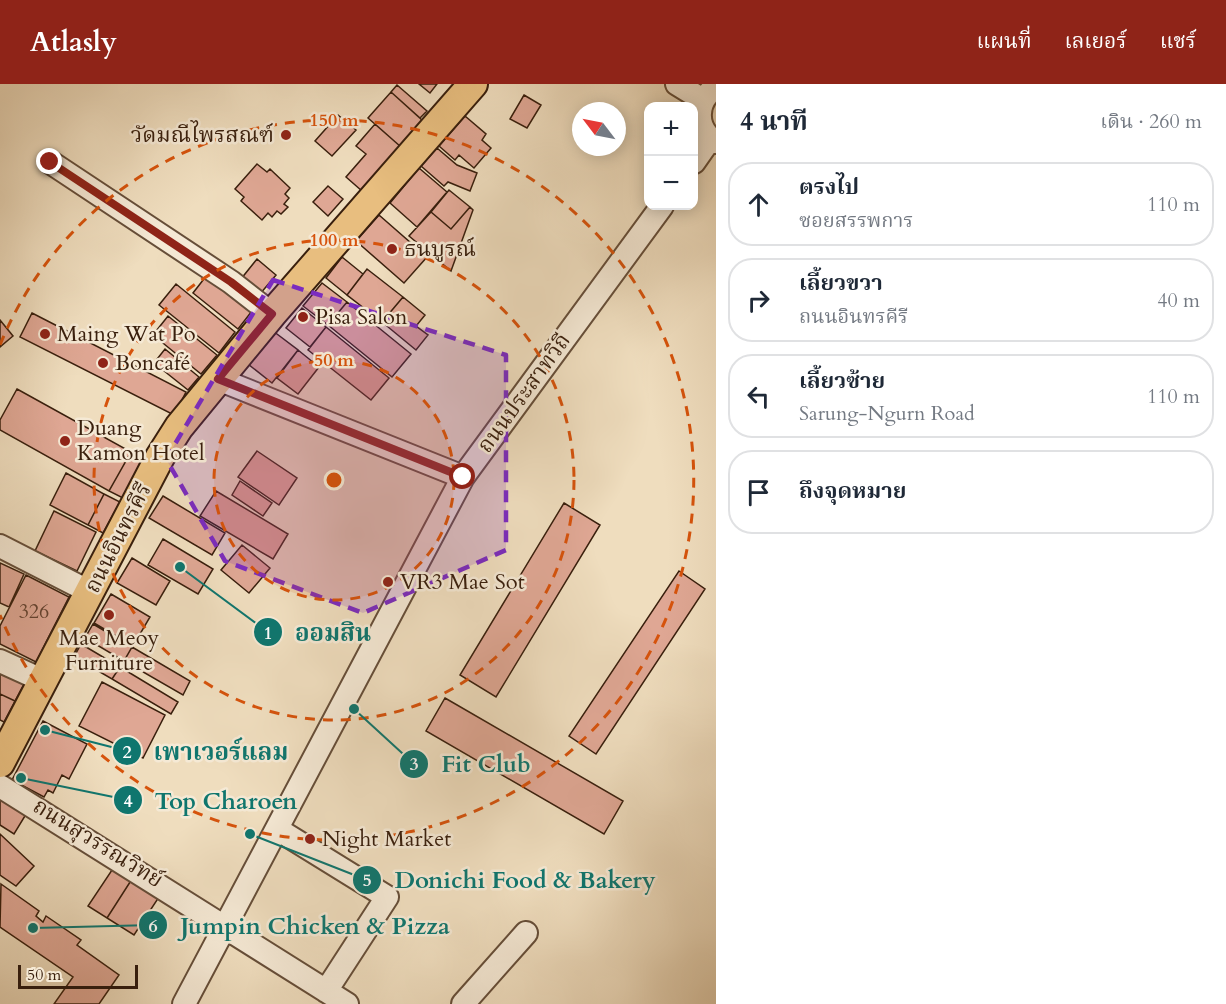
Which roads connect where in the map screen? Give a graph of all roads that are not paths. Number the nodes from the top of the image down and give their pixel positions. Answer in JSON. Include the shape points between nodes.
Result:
{"nodes":[{"id":1,"x":473,"y":84,"type":"edge"},
{"id":2,"x":677,"y":84,"type":"edge"},
{"id":3,"x":710,"y":94,"type":"edge"},
{"id":4,"x":713,"y":141,"type":"edge"},
{"id":5,"x":698,"y":157,"type":"edge"},
{"id":6,"x":50,"y":162,"type":"dead end"},
{"id":7,"x":659,"y":210,"type":"edge"},
{"id":8,"x":272,"y":314,"type":"junction"},
{"id":9,"x":218,"y":379,"type":"junction"},
{"id":10,"x":463,"y":477,"type":"junction"},
{"id":11,"x":0,"y":546,"type":"edge"},
{"id":12,"x":90,"y":592,"type":"junction"},
{"id":13,"x":0,"y":661,"type":"edge"},
{"id":14,"x":44,"y":681,"type":"junction"},
{"id":15,"x":0,"y":763,"type":"edge"},
{"id":16,"x":0,"y":781,"type":"edge"},
{"id":17,"x":0,"y":786,"type":"edge"},
{"id":18,"x":277,"y":829,"type":"junction"},
{"id":19,"x":225,"y":926,"type":"junction"},
{"id":20,"x":526,"y":933,"type":"dead end"},
{"id":21,"x":326,"y":991,"type":"junction"},
{"id":22,"x":184,"y":1004,"type":"edge"},
{"id":23,"x":347,"y":1004,"type":"edge"},
{"id":24,"x":463,"y":1004,"type":"edge"}],
"edges":[{"from":1,"to":8,"type":"main road","name":"ถนนอินทรคีรี"},
{"from":2,"to":3,"type":"street"},
{"from":3,"to":4,"type":"street","via":[[699,116]]},
{"from":4,"to":5,"type":"street"},
{"from":6,"to":8,"type":"street","via":[[231,282]]},
{"from":7,"to":10,"type":"street","name":"ถนนประสาทวิถี"},
{"from":8,"to":9,"type":"main road","name":"ถนนอินทรคีรี"},
{"from":9,"to":10,"type":"street"},
{"from":9,"to":12,"type":"main road","name":"ถนนอินทรคีรี","via":[[160,457]]},
{"from":10,"to":18,"type":"street","name":"ถนนประสาทวิถี"},
{"from":11,"to":12,"type":"street"},
{"from":12,"to":14,"type":"main road","name":"ถนนอินทรคีรี"},
{"from":13,"to":14,"type":"street"},
{"from":14,"to":15,"type":"main road","name":"ถนนอินทรคีรี"},
{"from":16,"to":19,"type":"street","name":"ถนนสุวรรณวิทย์"},
{"from":17,"to":19,"type":"street","name":"ถนนสุวรรณวิทย์"},
{"from":18,"to":19,"type":"street","name":"ถนนประสาทวิถี"},
{"from":18,"to":21,"type":"street","via":[[387,897]]},
{"from":19,"to":21,"type":"street"},
{"from":19,"to":22,"type":"street","name":"ถนนประสาทวิถี"},
{"from":20,"to":24,"type":"street"},
{"from":21,"to":23,"type":"street"}]}
